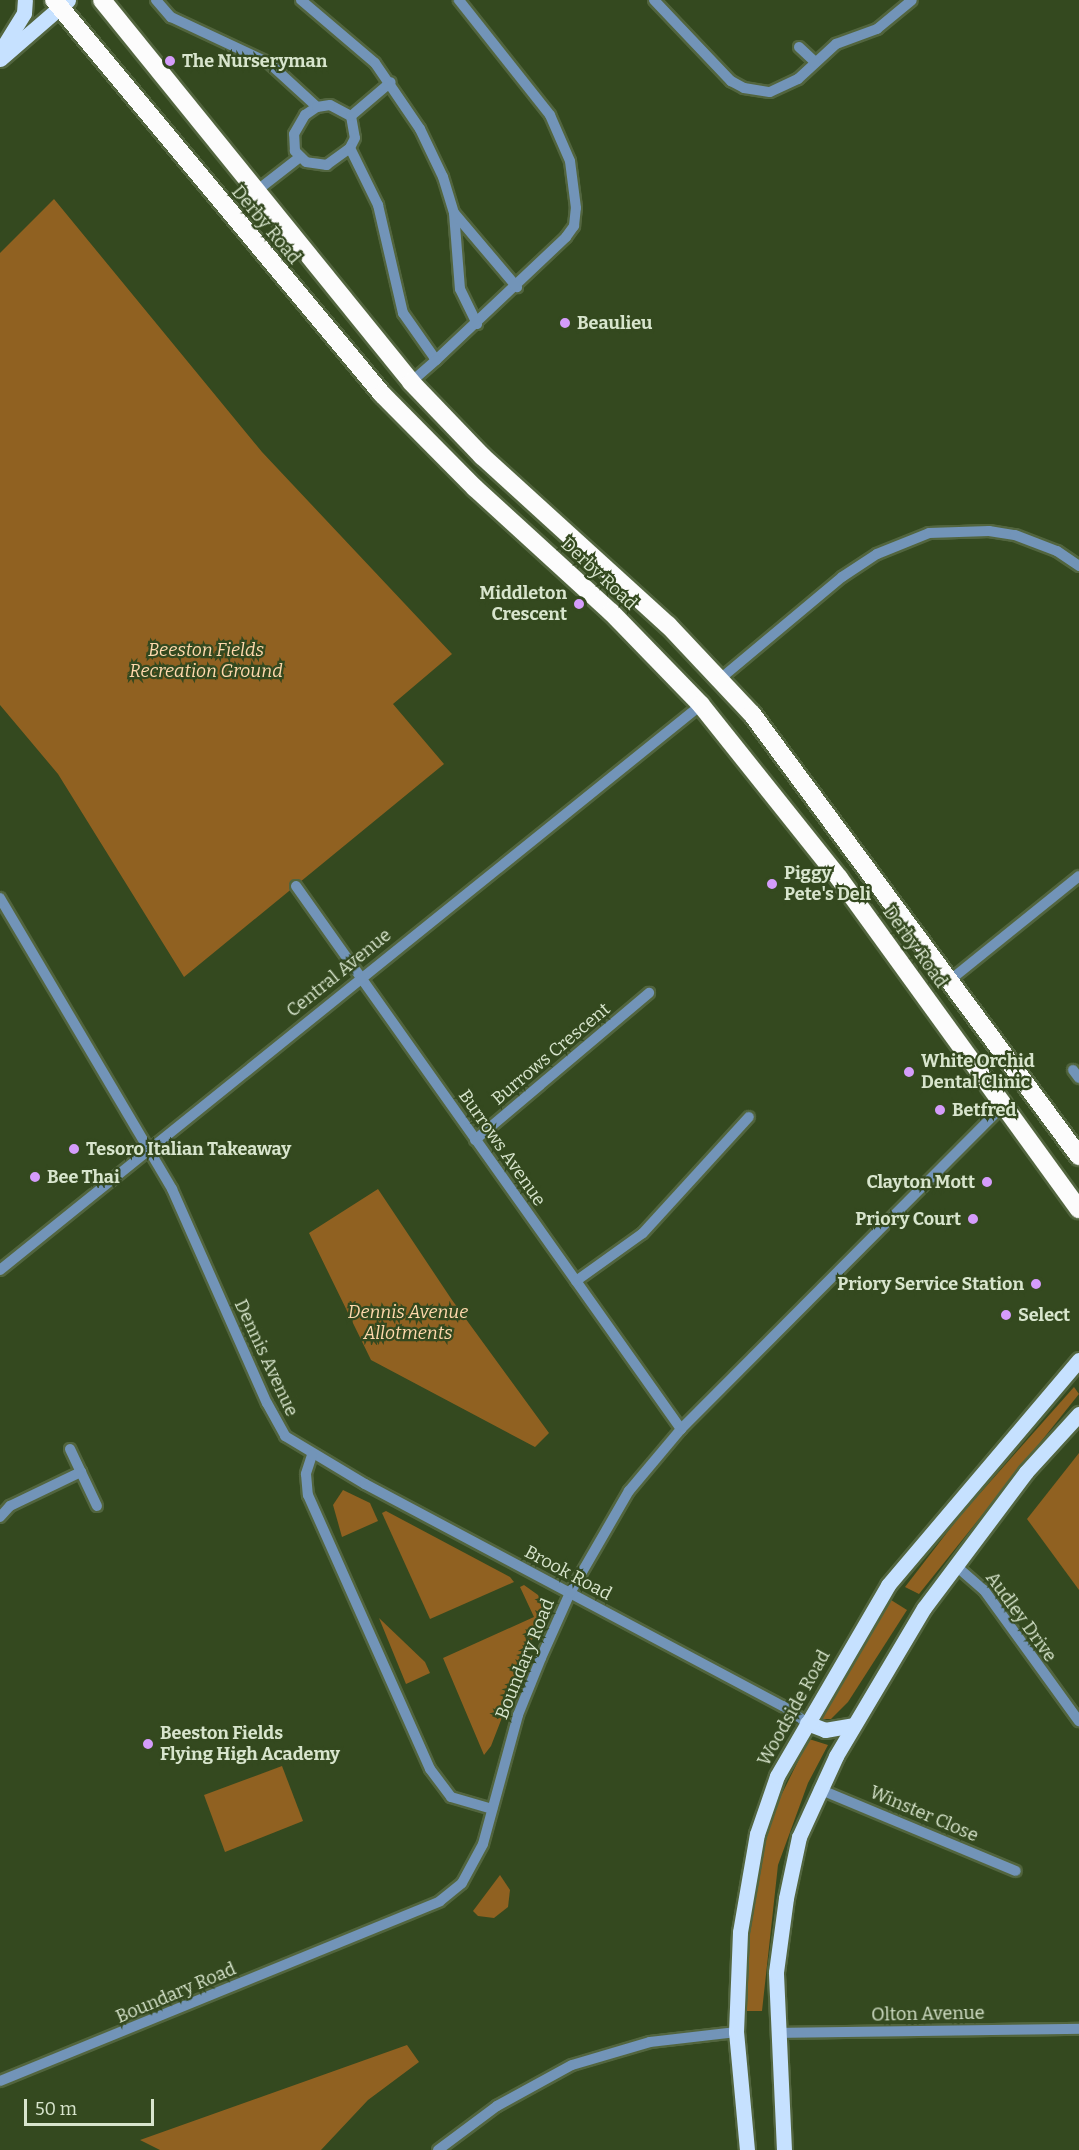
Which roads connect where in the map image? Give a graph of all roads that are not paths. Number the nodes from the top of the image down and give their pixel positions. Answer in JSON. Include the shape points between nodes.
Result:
{"nodes":[{"id":1,"x":25,"y":0,"type":"edge"},
{"id":2,"x":156,"y":0,"type":"edge"},
{"id":3,"x":301,"y":0,"type":"edge"},
{"id":4,"x":459,"y":0,"type":"edge"},
{"id":5,"x":654,"y":0,"type":"edge"},
{"id":6,"x":912,"y":0,"type":"edge"},
{"id":7,"x":61,"y":2,"type":"edge"},
{"id":8,"x":110,"y":3,"type":"edge"},
{"id":9,"x":799,"y":47,"type":"dead end"},
{"id":10,"x":0,"y":52,"type":"edge"},
{"id":11,"x":0,"y":59,"type":"edge"},
{"id":12,"x":815,"y":62,"type":"junction"},
{"id":13,"x":391,"y":82,"type":"junction"},
{"id":14,"x":318,"y":107,"type":"junction"},
{"id":15,"x":351,"y":116,"type":"junction"},
{"id":16,"x":350,"y":148,"type":"junction"},
{"id":17,"x":300,"y":157,"type":"junction"},
{"id":18,"x":255,"y":192,"type":"junction"},
{"id":19,"x":454,"y":213,"type":"junction"},
{"id":20,"x":517,"y":287,"type":"junction"},
{"id":21,"x":477,"y":324,"type":"junction"},
{"id":22,"x":436,"y":360,"type":"junction"},
{"id":23,"x":411,"y":382,"type":"junction"},
{"id":24,"x":1079,"y":566,"type":"edge"},
{"id":25,"x":720,"y":679,"type":"junction"},
{"id":26,"x":701,"y":705,"type":"junction"},
{"id":27,"x":1079,"y":876,"type":"edge"},
{"id":28,"x":296,"y":886,"type":"dead end"},
{"id":29,"x":0,"y":898,"type":"edge"},
{"id":30,"x":360,"y":976,"type":"junction"},
{"id":31,"x":949,"y":981,"type":"junction"},
{"id":32,"x":649,"y":993,"type":"dead end"},
{"id":33,"x":1005,"y":1104,"type":"junction"},
{"id":34,"x":749,"y":1117,"type":"dead end"},
{"id":35,"x":475,"y":1140,"type":"junction"},
{"id":36,"x":150,"y":1149,"type":"junction"},
{"id":37,"x":1079,"y":1156,"type":"edge"},
{"id":38,"x":1079,"y":1209,"type":"edge"},
{"id":39,"x":0,"y":1270,"type":"edge"},
{"id":40,"x":576,"y":1281,"type":"junction"},
{"id":41,"x":1079,"y":1360,"type":"edge"},
{"id":42,"x":1079,"y":1414,"type":"edge"},
{"id":43,"x":681,"y":1429,"type":"junction"},
{"id":44,"x":70,"y":1449,"type":"dead end"},
{"id":45,"x":312,"y":1455,"type":"junction"},
{"id":46,"x":81,"y":1472,"type":"junction"},
{"id":47,"x":97,"y":1506,"type":"dead end"},
{"id":48,"x":0,"y":1517,"type":"edge"},
{"id":49,"x":955,"y":1565,"type":"junction"},
{"id":50,"x":570,"y":1593,"type":"junction"},
{"id":51,"x":1079,"y":1722,"type":"edge"},
{"id":52,"x":807,"y":1723,"type":"junction"},
{"id":53,"x":852,"y":1725,"type":"junction"},
{"id":54,"x":819,"y":1789,"type":"junction"},
{"id":55,"x":492,"y":1809,"type":"junction"},
{"id":56,"x":1016,"y":1871,"type":"dead end"},
{"id":57,"x":1079,"y":2029,"type":"edge"},
{"id":58,"x":736,"y":2032,"type":"junction"},
{"id":59,"x":777,"y":2033,"type":"junction"},
{"id":60,"x":0,"y":2080,"type":"edge"},
{"id":61,"x":438,"y":2150,"type":"edge"},
{"id":62,"x":747,"y":2150,"type":"edge"},
{"id":63,"x":784,"y":2150,"type":"edge"}],
"edges":[{"from":1,"to":10,"type":"main road","via":[[24,13]]},
{"from":2,"to":14,"type":"street","via":[[171,17],[269,63]]},
{"from":3,"to":13,"type":"street","via":[[352,40]]},
{"from":4,"to":20,"type":"street","via":[[550,115],[567,154],[575,188],[574,226]]},
{"from":5,"to":12,"type":"street","via":[[721,72],[744,88],[770,92],[786,88]]},
{"from":6,"to":12,"type":"street","via":[[877,30],[836,44]]},
{"from":7,"to":11,"type":"main road"},
{"from":7,"to":26,"type":"highway","name":"Derby Road","via":[[382,394],[475,488],[611,612]]},
{"from":8,"to":18,"type":"highway","name":"Derby Road"},
{"from":9,"to":12,"type":"street"},
{"from":13,"to":15,"type":"street"},
{"from":13,"to":19,"type":"street","via":[[434,155]]},
{"from":14,"to":15,"type":"street","via":[[339,107]]},
{"from":14,"to":17,"type":"street","via":[[305,115],[294,134],[295,151]]},
{"from":15,"to":16,"type":"street","via":[[356,127]]},
{"from":16,"to":17,"type":"street","via":[[327,165],[313,165]]},
{"from":16,"to":22,"type":"street","via":[[378,205],[403,313]]},
{"from":17,"to":18,"type":"street"},
{"from":18,"to":23,"type":"highway","name":"Derby Road"},
{"from":19,"to":20,"type":"street"},
{"from":19,"to":21,"type":"street","via":[[460,289]]},
{"from":20,"to":21,"type":"street"},
{"from":21,"to":22,"type":"street"},
{"from":22,"to":23,"type":"street"},
{"from":23,"to":25,"type":"highway","name":"Derby Road","via":[[482,456],[668,625]]},
{"from":24,"to":25,"type":"street","via":[[1057,551],[1015,535],[989,531],[929,533],[877,554],[842,577]]},
{"from":25,"to":31,"type":"highway","name":"Derby Road","via":[[784,756]]},
{"from":26,"to":30,"type":"street","name":"Central Avenue"},
{"from":26,"to":33,"type":"highway","name":"Derby Road","via":[[774,792]]},
{"from":27,"to":31,"type":"street"},
{"from":28,"to":30,"type":"street","name":"Burrows Avenue"},
{"from":29,"to":36,"type":"street","name":"Dennis Avenue"},
{"from":30,"to":35,"type":"street","name":"Burrows Avenue"},
{"from":30,"to":36,"type":"street","name":"Central Avenue"},
{"from":31,"to":37,"type":"highway","name":"Derby Road"},
{"from":32,"to":35,"type":"street","name":"Burrows Crescent"},
{"from":33,"to":38,"type":"highway","name":"Derby Road"},
{"from":33,"to":43,"type":"street","name":"Boundary Road"},
{"from":34,"to":40,"type":"street","via":[[643,1233]]},
{"from":35,"to":40,"type":"street","name":"Burrows Avenue"},
{"from":36,"to":39,"type":"street","name":"Central Avenue"},
{"from":36,"to":45,"type":"street","name":"Dennis Avenue","via":[[172,1189],[275,1421],[292,1442]]},
{"from":40,"to":43,"type":"street","name":"Burrows Avenue"},
{"from":41,"to":52,"type":"main road","name":"Woodside Road","via":[[888,1585]]},
{"from":42,"to":49,"type":"main road","via":[[1026,1472]]},
{"from":43,"to":50,"type":"street","name":"Boundary Road","via":[[629,1491]]},
{"from":44,"to":46,"type":"street"},
{"from":45,"to":50,"type":"street","name":"Brook Road"},
{"from":45,"to":55,"type":"street","via":[[306,1474],[308,1495],[430,1769],[451,1797]]},
{"from":46,"to":47,"type":"street"},
{"from":46,"to":48,"type":"street","via":[[10,1506]]},
{"from":49,"to":51,"type":"street","name":"Audley Drive","via":[[984,1590]]},
{"from":49,"to":53,"type":"main road"},
{"from":50,"to":52,"type":"street","name":"Brook Road","via":[[783,1706]]},
{"from":50,"to":55,"type":"street","name":"Boundary Road","via":[[518,1715]]},
{"from":52,"to":53,"type":"main road","via":[[825,1730]]},
{"from":52,"to":58,"type":"main road","name":"Woodside Road","via":[[777,1776],[757,1834],[743,1903]]},
{"from":53,"to":54,"type":"main road"},
{"from":54,"to":56,"type":"street","name":"Winster Close"},
{"from":54,"to":59,"type":"main road","via":[[799,1837],[786,1898],[776,1972]]},
{"from":55,"to":60,"type":"street","name":"Boundary Road","via":[[476,1861],[462,1883],[440,1901]]},
{"from":57,"to":59,"type":"street","name":"Olton Avenue"},
{"from":58,"to":61,"type":"street","via":[[650,2042],[572,2066],[497,2106]]},
{"from":58,"to":62,"type":"main road","name":"Woodside Road"},
{"from":59,"to":63,"type":"main road"}]}
